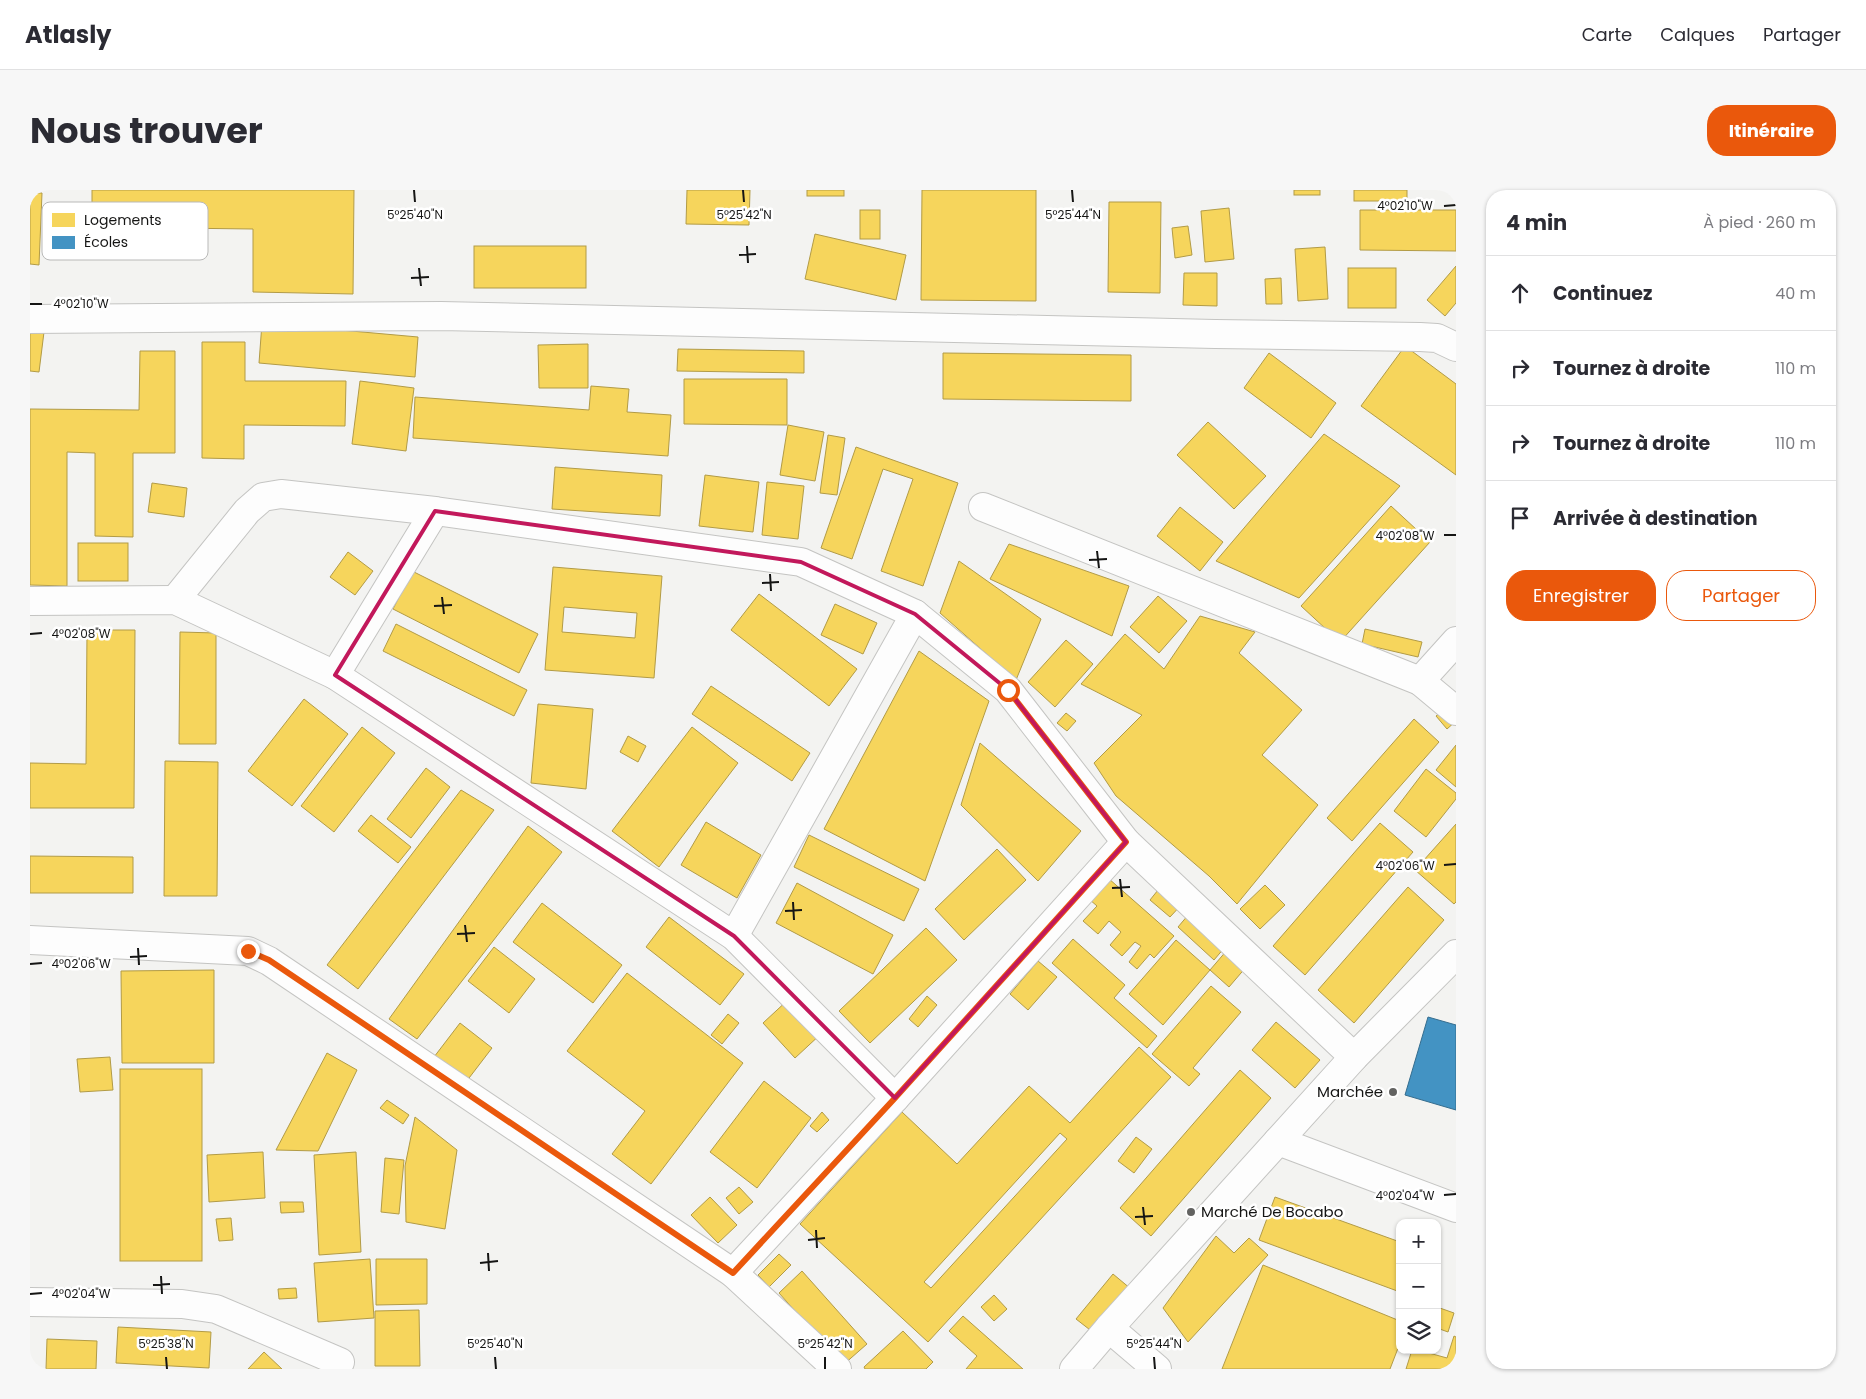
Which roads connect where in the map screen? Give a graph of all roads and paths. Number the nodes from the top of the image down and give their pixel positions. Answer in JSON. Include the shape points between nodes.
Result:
{"nodes":[{"id":1,"x":30,"y":319,"type":"edge"},
{"id":2,"x":1456,"y":347,"type":"edge"},
{"id":3,"x":983,"y":507,"type":"dead end"},
{"id":4,"x":435,"y":511,"type":"junction"},
{"id":5,"x":176,"y":600,"type":"junction"},
{"id":6,"x":30,"y":601,"type":"edge"},
{"id":7,"x":915,"y":614,"type":"junction"},
{"id":8,"x":1456,"y":641,"type":"edge"},
{"id":9,"x":335,"y":675,"type":"junction"},
{"id":10,"x":1420,"y":680,"type":"junction"},
{"id":11,"x":1456,"y":711,"type":"edge"},
{"id":12,"x":1126,"y":842,"type":"junction"},
{"id":13,"x":734,"y":936,"type":"junction"},
{"id":14,"x":30,"y":940,"type":"edge"},
{"id":15,"x":1456,"y":954,"type":"edge"},
{"id":16,"x":1354,"y":1058,"type":"junction"},
{"id":17,"x":895,"y":1098,"type":"junction"},
{"id":18,"x":1278,"y":1141,"type":"junction"},
{"id":19,"x":1456,"y":1208,"type":"edge"},
{"id":20,"x":733,"y":1273,"type":"junction"},
{"id":21,"x":30,"y":1302,"type":"edge"},
{"id":22,"x":1109,"y":1328,"type":"junction"},
{"id":23,"x":340,"y":1362,"type":"dead end"},
{"id":24,"x":837,"y":1369,"type":"edge"},
{"id":25,"x":1074,"y":1369,"type":"edge"},
{"id":26,"x":1157,"y":1369,"type":"edge"}],
"edges":[{"from":1,"to":2,"type":"street","via":[[441,316],[1437,338]]},
{"from":3,"to":10,"type":"street"},
{"from":4,"to":5,"type":"street","via":[[281,494],[263,497]]},
{"from":4,"to":7,"type":"street","via":[[801,562]]},
{"from":4,"to":9,"type":"street"},
{"from":5,"to":6,"type":"street"},
{"from":5,"to":9,"type":"street"},
{"from":7,"to":12,"type":"street","via":[[1008,690]]},
{"from":7,"to":13,"type":"street"},
{"from":8,"to":10,"type":"street"},
{"from":9,"to":13,"type":"street"},
{"from":10,"to":11,"type":"street"},
{"from":12,"to":16,"type":"street"},
{"from":12,"to":17,"type":"street"},
{"from":13,"to":17,"type":"street"},
{"from":14,"to":20,"type":"street","via":[[248,951],[269,960]]},
{"from":15,"to":16,"type":"street"},
{"from":16,"to":18,"type":"street"},
{"from":17,"to":20,"type":"street"},
{"from":18,"to":19,"type":"street"},
{"from":18,"to":22,"type":"street"},
{"from":20,"to":24,"type":"street"},
{"from":21,"to":23,"type":"street","via":[[182,1304],[216,1309]]},
{"from":22,"to":25,"type":"street"},
{"from":22,"to":26,"type":"street"}]}
